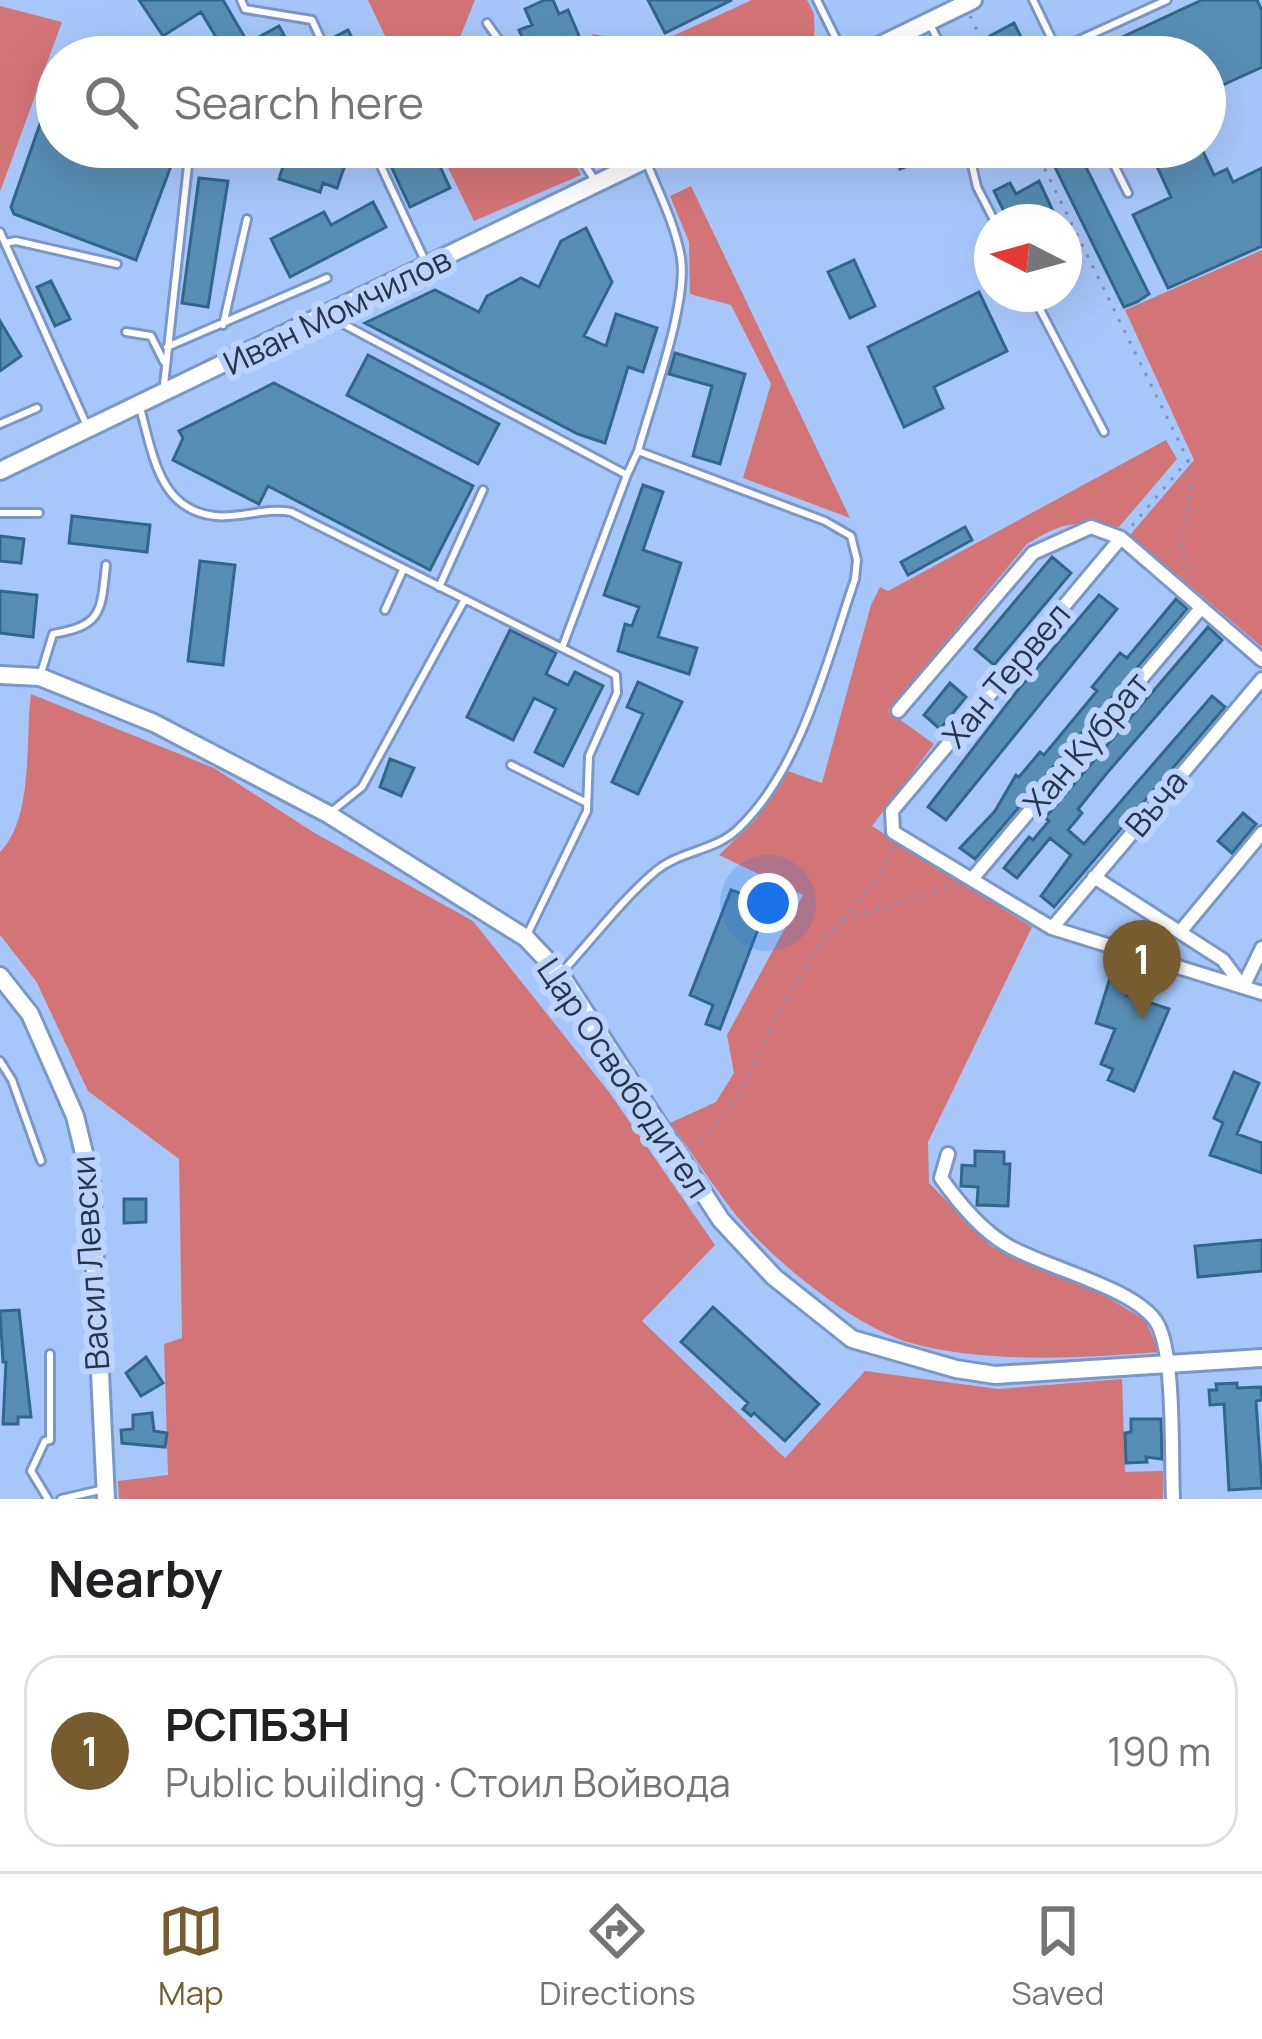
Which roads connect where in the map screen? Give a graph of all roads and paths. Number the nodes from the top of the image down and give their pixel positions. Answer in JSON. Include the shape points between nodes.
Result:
{"nodes":[{"id":1,"x":241,"y":0,"type":"edge"},
{"id":2,"x":817,"y":0,"type":"edge"},
{"id":3,"x":1033,"y":0,"type":"edge"},
{"id":4,"x":1167,"y":0,"type":"edge"},
{"id":5,"x":968,"y":2,"type":"edge"},
{"id":6,"x":929,"y":21,"type":"junction"},
{"id":7,"x":487,"y":23,"type":"dead end"},
{"id":8,"x":319,"y":36,"type":"edge"},
{"id":9,"x":496,"y":36,"type":"edge"},
{"id":10,"x":835,"y":36,"type":"edge"},
{"id":11,"x":899,"y":36,"type":"edge"},
{"id":12,"x":936,"y":36,"type":"edge"},
{"id":13,"x":982,"y":36,"type":"edge"},
{"id":14,"x":1050,"y":36,"type":"edge"},
{"id":15,"x":1095,"y":36,"type":"edge"},
{"id":16,"x":188,"y":168,"type":"edge"},
{"id":17,"x":381,"y":168,"type":"edge"},
{"id":18,"x":586,"y":168,"type":"edge"},
{"id":19,"x":630,"y":168,"type":"edge"},
{"id":20,"x":649,"y":168,"type":"edge"},
{"id":21,"x":973,"y":168,"type":"edge"},
{"id":22,"x":1044,"y":168,"type":"edge"},
{"id":23,"x":1116,"y":168,"type":"edge"},
{"id":24,"x":597,"y":184,"type":"junction"},
{"id":25,"x":1128,"y":193,"type":"dead end"},
{"id":26,"x":985,"y":204,"type":"edge"},
{"id":27,"x":247,"y":219,"type":"dead end"},
{"id":28,"x":0,"y":232,"type":"edge"},
{"id":29,"x":5,"y":243,"type":"junction"},
{"id":30,"x":117,"y":265,"type":"dead end"},
{"id":31,"x":427,"y":266,"type":"junction"},
{"id":32,"x":327,"y":278,"type":"dead end"},
{"id":33,"x":1042,"y":312,"type":"edge"},
{"id":34,"x":327,"y":315,"type":"junction"},
{"id":35,"x":223,"y":325,"type":"junction"},
{"id":36,"x":126,"y":332,"type":"dead end"},
{"id":37,"x":167,"y":347,"type":"junction"},
{"id":38,"x":166,"y":365,"type":"junction"},
{"id":39,"x":164,"y":395,"type":"junction"},
{"id":40,"x":139,"y":405,"type":"junction"},
{"id":41,"x":37,"y":407,"type":"dead end"},
{"id":42,"x":0,"y":424,"type":"edge"},
{"id":43,"x":88,"y":429,"type":"junction"},
{"id":44,"x":1104,"y":432,"type":"dead end"},
{"id":45,"x":638,"y":451,"type":"junction"},
{"id":46,"x":1188,"y":460,"type":"junction"},
{"id":47,"x":0,"y":470,"type":"edge"},
{"id":48,"x":627,"y":475,"type":"junction"},
{"id":49,"x":483,"y":490,"type":"dead end"},
{"id":50,"x":0,"y":513,"type":"edge"},
{"id":51,"x":39,"y":513,"type":"dead end"},
{"id":52,"x":1121,"y":538,"type":"junction"},
{"id":53,"x":106,"y":565,"type":"dead end"},
{"id":54,"x":403,"y":570,"type":"junction"},
{"id":55,"x":440,"y":587,"type":"junction"},
{"id":56,"x":464,"y":599,"type":"junction"},
{"id":57,"x":1198,"y":605,"type":"junction"},
{"id":58,"x":385,"y":610,"type":"dead end"},
{"id":59,"x":562,"y":648,"type":"junction"},
{"id":60,"x":1262,"y":660,"type":"edge"},
{"id":61,"x":0,"y":675,"type":"edge"},
{"id":62,"x":40,"y":677,"type":"junction"},
{"id":63,"x":1262,"y":679,"type":"edge"},
{"id":64,"x":898,"y":711,"type":"dead end"},
{"id":65,"x":511,"y":765,"type":"dead end"},
{"id":66,"x":586,"y":802,"type":"junction"},
{"id":67,"x":328,"y":814,"type":"junction"},
{"id":68,"x":893,"y":832,"type":"junction"},
{"id":69,"x":1262,"y":832,"type":"edge"},
{"id":70,"x":1094,"y":877,"type":"junction"},
{"id":71,"x":972,"y":879,"type":"junction"},
{"id":72,"x":842,"y":923,"type":"junction"},
{"id":73,"x":1052,"y":928,"type":"junction"},
{"id":74,"x":1180,"y":932,"type":"junction"},
{"id":75,"x":526,"y":938,"type":"junction"},
{"id":76,"x":1262,"y":948,"type":"edge"},
{"id":77,"x":560,"y":974,"type":"junction"},
{"id":78,"x":0,"y":976,"type":"edge"},
{"id":79,"x":1243,"y":987,"type":"junction"},
{"id":80,"x":1262,"y":993,"type":"edge"},
{"id":81,"x":0,"y":1061,"type":"edge"},
{"id":82,"x":676,"y":1153,"type":"junction"},
{"id":83,"x":948,"y":1154,"type":"dead end"},
{"id":84,"x":41,"y":1161,"type":"dead end"},
{"id":85,"x":50,"y":1354,"type":"dead end"},
{"id":86,"x":1262,"y":1358,"type":"edge"},
{"id":87,"x":1167,"y":1365,"type":"junction"},
{"id":88,"x":105,"y":1494,"type":"edge"},
{"id":89,"x":48,"y":1499,"type":"edge"},
{"id":90,"x":61,"y":1499,"type":"edge"},
{"id":91,"x":1173,"y":1499,"type":"edge"}],
"edges":[{"from":1,"to":8,"type":"lane","via":[[245,9],[312,20]]},
{"from":2,"to":10,"type":"lane"},
{"from":3,"to":14,"type":"lane"},
{"from":4,"to":15,"type":"lane"},
{"from":5,"to":6,"type":"main road"},
{"from":5,"to":13,"type":"path"},
{"from":6,"to":11,"type":"main road"},
{"from":6,"to":12,"type":"lane"},
{"from":7,"to":9,"type":"lane"},
{"from":16,"to":37,"type":"lane"},
{"from":17,"to":31,"type":"lane"},
{"from":18,"to":24,"type":"lane"},
{"from":19,"to":24,"type":"main road","name":"Иван Момчилов"},
{"from":20,"to":45,"type":"lane","via":[[682,264]]},
{"from":21,"to":26,"type":"lane"},
{"from":22,"to":46,"type":"path"},
{"from":23,"to":25,"type":"lane"},
{"from":24,"to":31,"type":"main road","name":"Иван Момчилов"},
{"from":27,"to":35,"type":"lane"},
{"from":28,"to":29,"type":"lane"},
{"from":29,"to":30,"type":"lane"},
{"from":29,"to":43,"type":"lane"},
{"from":31,"to":34,"type":"main road","name":"Иван Момчилов"},
{"from":32,"to":35,"type":"lane"},
{"from":33,"to":44,"type":"lane"},
{"from":34,"to":39,"type":"main road","name":"Иван Момчилов"},
{"from":34,"to":48,"type":"lane"},
{"from":35,"to":37,"type":"lane"},
{"from":36,"to":38,"type":"lane","via":[[151,336]]},
{"from":37,"to":38,"type":"lane"},
{"from":38,"to":39,"type":"lane"},
{"from":39,"to":40,"type":"main road","name":"Иван Момчилов"},
{"from":40,"to":43,"type":"main road","name":"Иван Момчилов"},
{"from":40,"to":54,"type":"lane","via":[[163,485],[182,506],[217,517],[291,512]]},
{"from":41,"to":42,"type":"lane"},
{"from":43,"to":47,"type":"main road","name":"Иван Момчилов"},
{"from":45,"to":48,"type":"lane"},
{"from":45,"to":77,"type":"lane","via":[[851,536],[855,579],[800,737],[753,812],[736,832],[657,871]]},
{"from":46,"to":52,"type":"path"},
{"from":46,"to":57,"type":"path","via":[[1181,543]]},
{"from":48,"to":59,"type":"lane"},
{"from":49,"to":55,"type":"lane"},
{"from":50,"to":51,"type":"lane"},
{"from":52,"to":57,"type":"street"},
{"from":52,"to":64,"type":"street","via":[[1091,527],[1033,553]]},
{"from":52,"to":68,"type":"street","name":"Хан Тервел","via":[[892,811]]},
{"from":53,"to":62,"type":"lane","via":[[99,614],[53,634]]},
{"from":54,"to":55,"type":"lane"},
{"from":54,"to":58,"type":"lane"},
{"from":55,"to":56,"type":"lane"},
{"from":56,"to":59,"type":"lane"},
{"from":56,"to":67,"type":"lane","via":[[362,787]]},
{"from":57,"to":60,"type":"street"},
{"from":57,"to":71,"type":"street","name":"Хан Кубрат"},
{"from":59,"to":66,"type":"lane","via":[[616,675],[617,693],[590,756]]},
{"from":61,"to":62,"type":"main road","name":"Цар Освободител"},
{"from":62,"to":67,"type":"main road","name":"Цар Освободител","via":[[154,723]]},
{"from":63,"to":70,"type":"street","name":"Въча"},
{"from":65,"to":66,"type":"lane"},
{"from":66,"to":75,"type":"lane"},
{"from":67,"to":75,"type":"main road","name":"Цар Освободител"},
{"from":68,"to":71,"type":"street"},
{"from":68,"to":72,"type":"path","via":[[886,866]]},
{"from":69,"to":74,"type":"street"},
{"from":70,"to":73,"type":"street","name":"Въча"},
{"from":70,"to":74,"type":"street"},
{"from":71,"to":72,"type":"path"},
{"from":71,"to":73,"type":"street"},
{"from":72,"to":82,"type":"path","via":[[822,940],[774,1020],[739,1096],[705,1138]]},
{"from":73,"to":79,"type":"street"},
{"from":74,"to":79,"type":"street","via":[[1223,960]]},
{"from":75,"to":77,"type":"main road","name":"Цар Освободител"},
{"from":76,"to":79,"type":"street"},
{"from":77,"to":82,"type":"main road","name":"Цар Освободител"},
{"from":78,"to":88,"type":"main road","name":"Васил Левски","via":[[30,1014],[75,1116],[91,1182]]},
{"from":79,"to":80,"type":"street"},
{"from":81,"to":84,"type":"lane"},
{"from":82,"to":87,"type":"main road","name":"Цар Освободител","via":[[721,1220],[774,1277],[852,1339],[994,1375]]},
{"from":83,"to":87,"type":"street","via":[[941,1178],[958,1204],[1004,1244],[1143,1310],[1158,1324]]},
{"from":85,"to":89,"type":"lane","via":[[50,1440],[32,1471]]},
{"from":86,"to":87,"type":"main road","name":"Цар Освободител"},
{"from":87,"to":91,"type":"street"},
{"from":88,"to":90,"type":"lane"}]}
